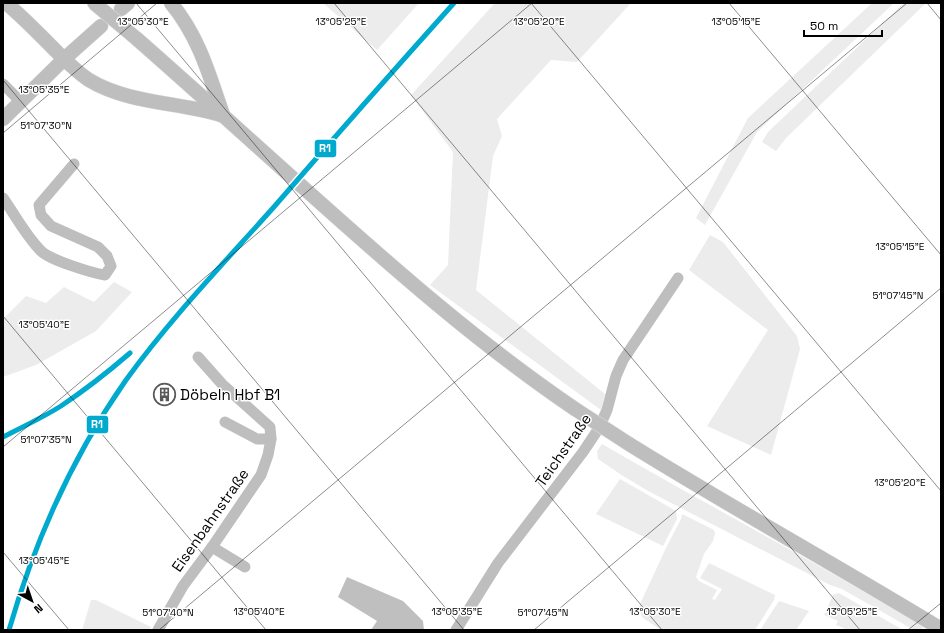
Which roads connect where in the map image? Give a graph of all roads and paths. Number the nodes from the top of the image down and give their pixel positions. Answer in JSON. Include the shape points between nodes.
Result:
{"nodes":[{"id":1,"x":6,"y":3,"type":"edge"},
{"id":2,"x":94,"y":3,"type":"edge"},
{"id":3,"x":171,"y":3,"type":"edge"},
{"id":4,"x":101,"y":26,"type":"dead end"},
{"id":5,"x":64,"y":59,"type":"junction"},
{"id":6,"x":3,"y":84,"type":"edge"},
{"id":7,"x":21,"y":102,"type":"junction"},
{"id":8,"x":223,"y":115,"type":"junction"},
{"id":9,"x":3,"y":119,"type":"edge"},
{"id":10,"x":74,"y":164,"type":"dead end"},
{"id":11,"x":3,"y":198,"type":"edge"},
{"id":12,"x":678,"y":278,"type":"dead end"},
{"id":13,"x":198,"y":357,"type":"dead end"},
{"id":14,"x":225,"y":422,"type":"dead end"},
{"id":15,"x":271,"y":439,"type":"junction"},
{"id":16,"x":212,"y":547,"type":"junction"},
{"id":17,"x":245,"y":568,"type":"dead end"},
{"id":18,"x":941,"y":629,"type":"edge"},
{"id":19,"x":158,"y":630,"type":"edge"},
{"id":20,"x":456,"y":630,"type":"edge"}],
"edges":[{"from":1,"to":5,"type":"main road"},
{"from":2,"to":8,"type":"main road","bridge":true},
{"from":3,"to":8,"type":"main road","via":[[202,52]]},
{"from":4,"to":5,"type":"main road"},
{"from":5,"to":7,"type":"main road"},
{"from":5,"to":8,"type":"main road","via":[[89,80],[123,94]]},
{"from":6,"to":7,"type":"street"},
{"from":7,"to":9,"type":"main road"},
{"from":8,"to":18,"type":"main road","bridge":true,"via":[[405,278],[546,390],[629,444]]},
{"from":10,"to":11,"type":"street","via":[[39,205],[41,215],[50,226],[98,247],[107,256],[111,266],[105,275],[67,264],[42,252]]},
{"from":12,"to":20,"type":"street","name":"Teichstraße","via":[[623,360],[599,428],[498,563]]},
{"from":13,"to":15,"type":"street","via":[[222,384],[270,427]]},
{"from":14,"to":15,"type":"street","via":[[257,438]]},
{"from":15,"to":16,"type":"street","name":"Eisenbahnstraße","via":[[261,475]]},
{"from":16,"to":17,"type":"street"},
{"from":16,"to":19,"type":"street","name":"Eisenbahnstraße","via":[[183,586]]}]}
